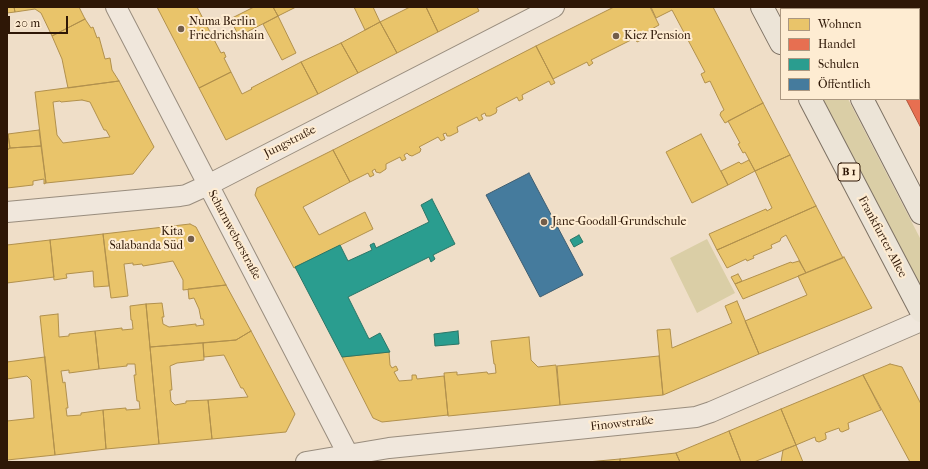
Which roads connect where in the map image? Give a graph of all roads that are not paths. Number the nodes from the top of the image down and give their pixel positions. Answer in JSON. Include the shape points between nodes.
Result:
{"nodes":[{"id":1,"x":116,"y":7,"type":"edge"},
{"id":2,"x":554,"y":7,"type":"edge"},
{"id":3,"x":762,"y":7,"type":"edge"},
{"id":4,"x":780,"y":41,"type":"edge"},
{"id":5,"x":811,"y":100,"type":"edge"},
{"id":6,"x":863,"y":100,"type":"edge"},
{"id":7,"x":208,"y":185,"type":"junction"},
{"id":8,"x":7,"y":212,"type":"edge"},
{"id":9,"x":921,"y":213,"type":"edge"},
{"id":10,"x":921,"y":311,"type":"edge"},
{"id":11,"x":921,"y":321,"type":"edge"},
{"id":12,"x":351,"y":459,"type":"edge"},
{"id":13,"x":306,"y":462,"type":"edge"}],
"edges":[{"from":1,"to":7,"type":"street","name":"Scharnweberstraße"},
{"from":2,"to":7,"type":"street","name":"Jungstraße"},
{"from":3,"to":4,"type":"main road"},
{"from":5,"to":10,"type":"main road","name":"Frankfurter Allee","number":"B 1"},
{"from":6,"to":9,"type":"main road"},
{"from":7,"to":8,"type":"street","name":"Jungstraße","via":[[180,196]]},
{"from":7,"to":12,"type":"street","name":"Scharnweberstraße"},
{"from":11,"to":12,"type":"street","name":"Finowstraße","via":[[696,417],[389,448]]},
{"from":12,"to":13,"type":"street","name":"Finowstraße"}]}
